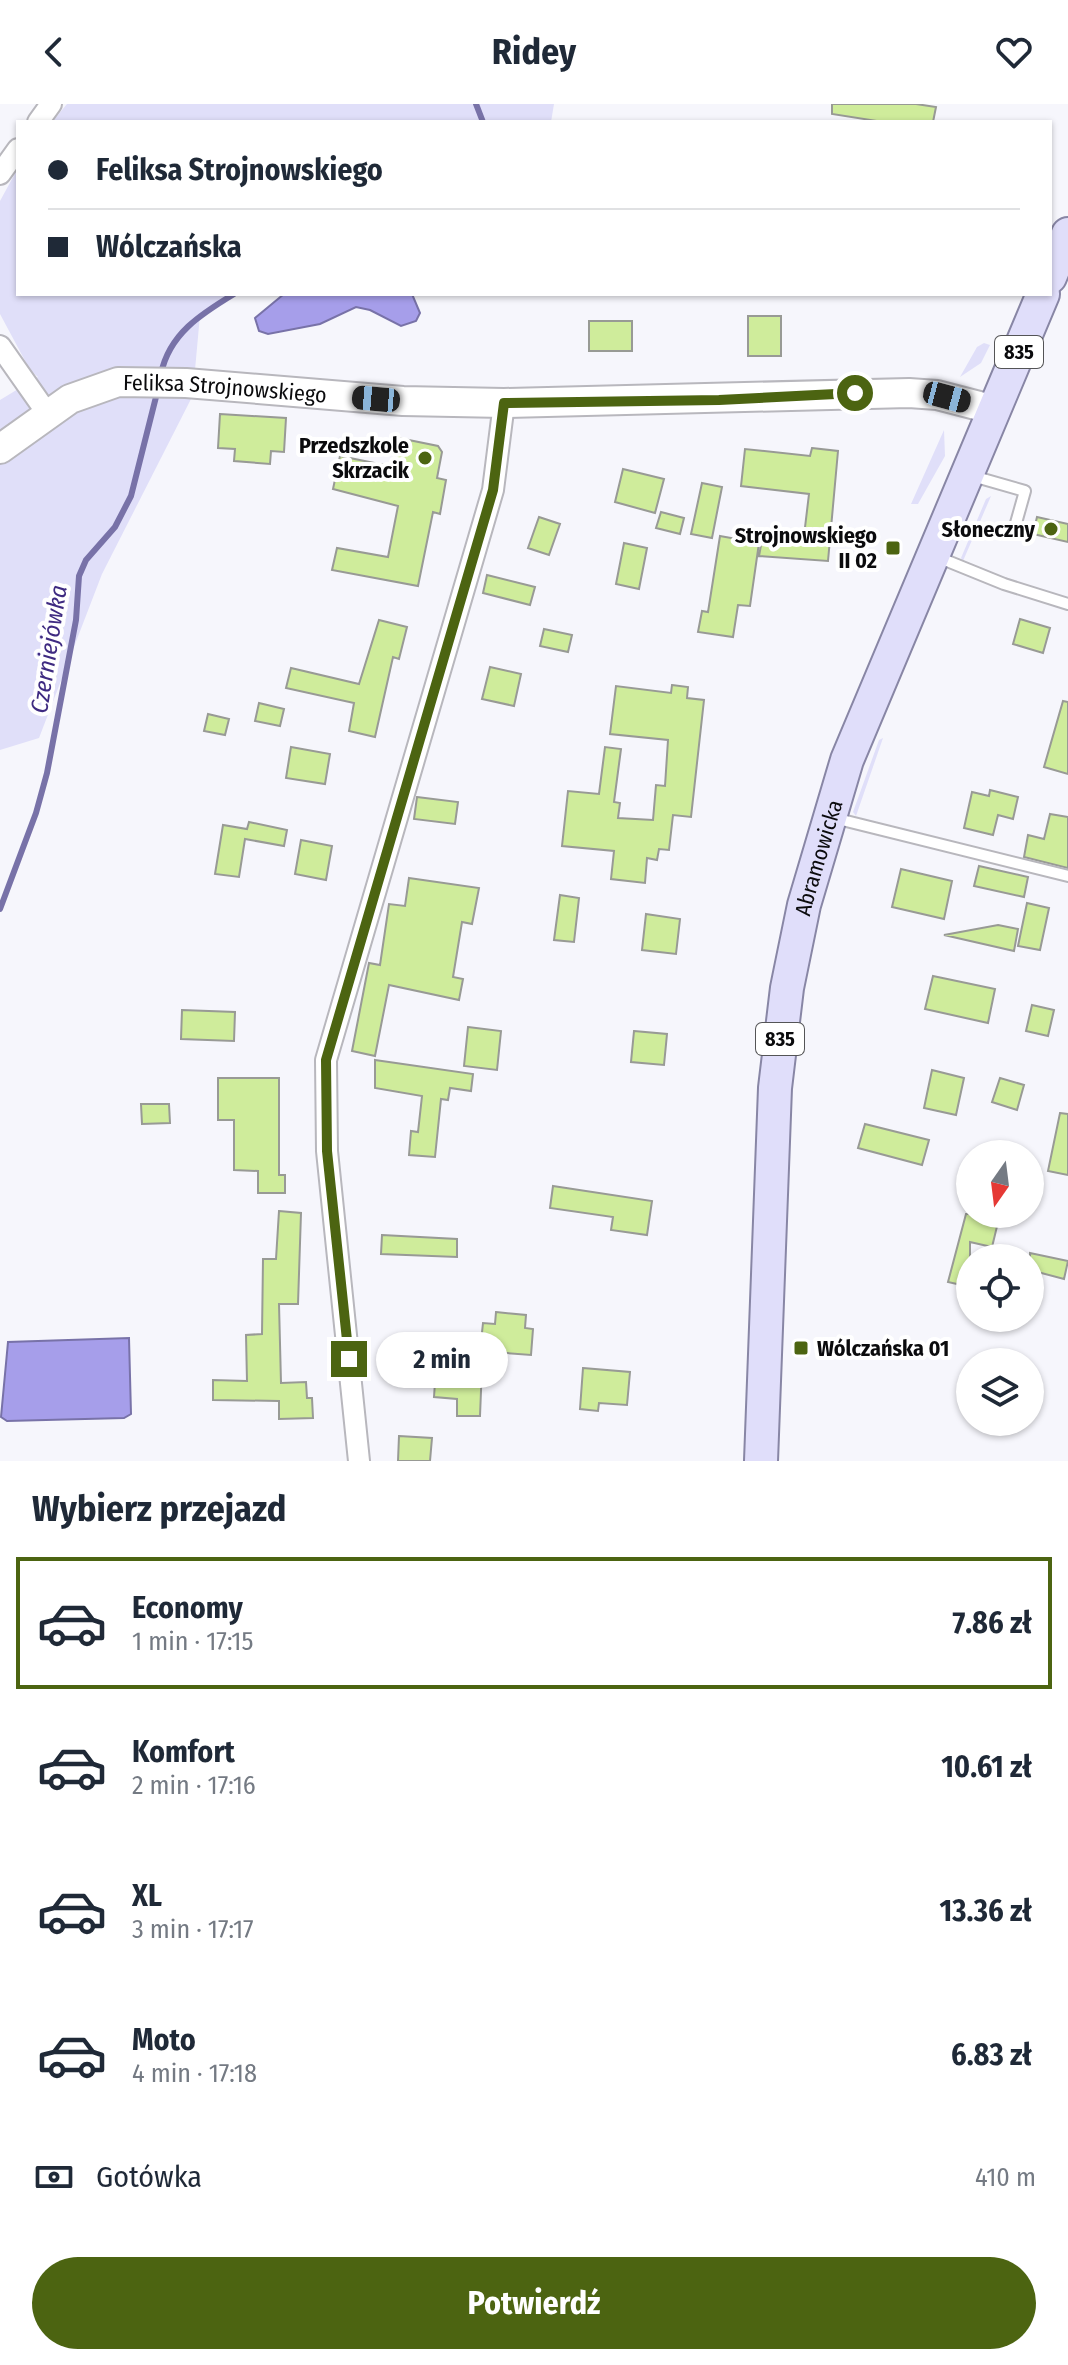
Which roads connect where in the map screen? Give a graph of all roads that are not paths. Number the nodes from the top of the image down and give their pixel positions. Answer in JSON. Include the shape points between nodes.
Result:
{"nodes":[{"id":1,"x":16,"y":152,"type":"edge"},
{"id":2,"x":0,"y":172,"type":"edge"},
{"id":3,"x":1068,"y":234,"type":"edge"},
{"id":4,"x":1052,"y":272,"type":"edge"},
{"id":5,"x":1042,"y":296,"type":"edge"},
{"id":6,"x":0,"y":346,"type":"edge"},
{"id":7,"x":504,"y":403,"type":"junction"},
{"id":8,"x":995,"y":410,"type":"junction"},
{"id":9,"x":47,"y":413,"type":"junction"},
{"id":10,"x":0,"y":449,"type":"edge"},
{"id":11,"x":967,"y":475,"type":"junction"},
{"id":12,"x":1016,"y":523,"type":"dead end"},
{"id":13,"x":934,"y":555,"type":"junction"},
{"id":14,"x":1068,"y":604,"type":"edge"},
{"id":15,"x":828,"y":816,"type":"junction"},
{"id":16,"x":1068,"y":876,"type":"edge"},
{"id":17,"x":359,"y":1461,"type":"edge"},
{"id":18,"x":761,"y":1461,"type":"edge"}],
"edges":[{"from":1,"to":2,"type":"street"},
{"from":3,"to":4,"type":"main road"},
{"from":5,"to":8,"type":"main road","name":"Abramowicka","number":"835"},
{"from":6,"to":9,"type":"street"},
{"from":7,"to":8,"type":"street","name":"Feliksa Strojnowskiego","via":[[900,393],[937,395]]},
{"from":7,"to":9,"type":"street","name":"Feliksa Strojnowskiego","via":[[403,401],[135,381],[95,388]]},
{"from":7,"to":17,"type":"street","via":[[493,490],[326,1060],[327,1151]]},
{"from":8,"to":11,"type":"main road","name":"Abramowicka","number":"835"},
{"from":9,"to":10,"type":"street","name":"Feliksa Strojnowskiego"},
{"from":11,"to":12,"type":"lane","via":[[1025,491]]},
{"from":11,"to":13,"type":"main road","name":"Abramowicka","number":"835"},
{"from":13,"to":14,"type":"lane"},
{"from":13,"to":15,"type":"main road","name":"Abramowicka","number":"835"},
{"from":15,"to":16,"type":"lane"},
{"from":15,"to":18,"type":"main road","name":"Abramowicka","number":"835","via":[[797,938],[778,1058]]}]}
